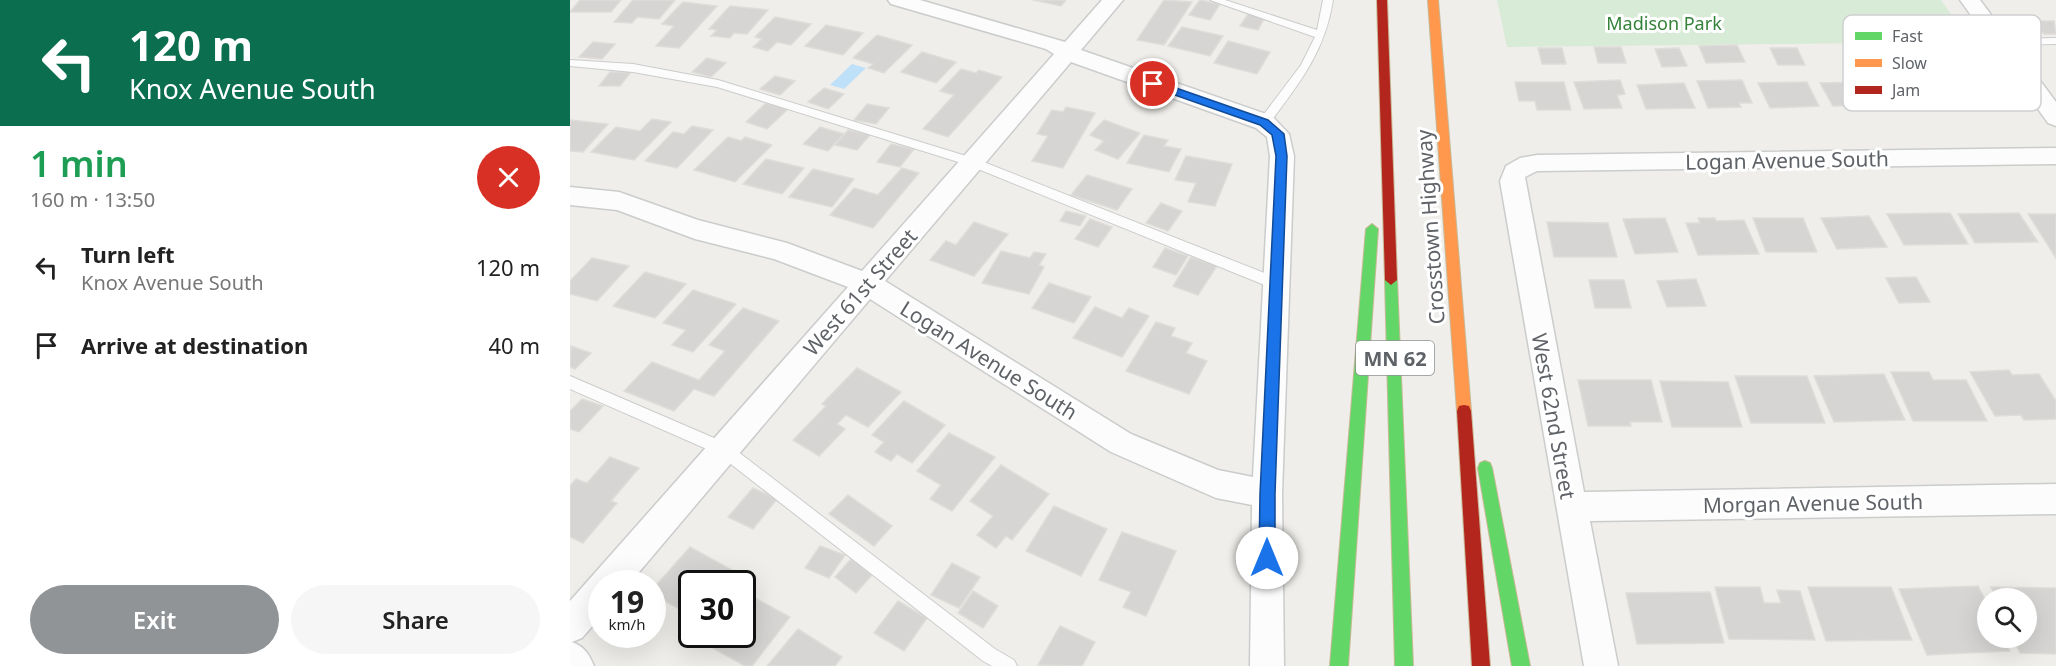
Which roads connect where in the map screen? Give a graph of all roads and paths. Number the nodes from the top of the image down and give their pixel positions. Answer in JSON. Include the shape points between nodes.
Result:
{"nodes":[{"id":1,"x":898,"y":0,"type":"edge"},
{"id":2,"x":1113,"y":0,"type":"edge"},
{"id":3,"x":1215,"y":0,"type":"edge"},
{"id":4,"x":1328,"y":0,"type":"edge"},
{"id":5,"x":1383,"y":0,"type":"edge"},
{"id":6,"x":1433,"y":0,"type":"edge"},
{"id":7,"x":1970,"y":0,"type":"edge"},
{"id":8,"x":1981,"y":15,"type":"edge"},
{"id":9,"x":1321,"y":35,"type":"junction"},
{"id":10,"x":2041,"y":41,"type":"edge"},
{"id":11,"x":2056,"y":41,"type":"edge"},
{"id":12,"x":1384,"y":51,"type":"junction"},
{"id":13,"x":1068,"y":53,"type":"junction"},
{"id":14,"x":570,"y":63,"type":"edge"},
{"id":15,"x":2041,"y":97,"type":"edge"},
{"id":16,"x":2056,"y":118,"type":"edge"},
{"id":17,"x":1271,"y":128,"type":"junction"},
{"id":18,"x":2056,"y":156,"type":"edge"},
{"id":19,"x":972,"y":162,"type":"junction"},
{"id":20,"x":1518,"y":168,"type":"joint"},
{"id":21,"x":570,"y":196,"type":"edge"},
{"id":22,"x":1277,"y":284,"type":"junction"},
{"id":23,"x":868,"y":285,"type":"junction"},
{"id":24,"x":1458,"y":325,"type":"junction"},
{"id":25,"x":570,"y":382,"type":"edge"},
{"id":26,"x":723,"y":449,"type":"junction"},
{"id":27,"x":1267,"y":494,"type":"junction"},
{"id":28,"x":2056,"y":499,"type":"edge"},
{"id":29,"x":1570,"y":507,"type":"junction"},
{"id":30,"x":619,"y":570,"type":"edge"},
{"id":31,"x":588,"y":605,"type":"edge"},
{"id":32,"x":570,"y":626,"type":"edge"},
{"id":33,"x":570,"y":658,"type":"edge"},
{"id":34,"x":577,"y":666,"type":"edge"},
{"id":35,"x":1008,"y":666,"type":"edge"},
{"id":36,"x":1267,"y":666,"type":"edge"},
{"id":37,"x":1339,"y":666,"type":"edge"},
{"id":38,"x":1404,"y":666,"type":"edge"},
{"id":39,"x":1481,"y":666,"type":"edge"},
{"id":40,"x":1521,"y":666,"type":"edge"},
{"id":41,"x":1601,"y":666,"type":"edge"}],
"edges":[{"from":1,"to":13,"type":"street","via":[[1053,44]]},
{"from":2,"to":13,"type":"street","name":"West 61st Street"},
{"from":3,"to":9,"type":"lane"},
{"from":4,"to":9,"type":"lane"},
{"from":5,"to":12,"type":"highway","name":"Crosstown Highway","number":"MN 62"},
{"from":6,"to":24,"type":"highway","name":"Crosstown Highway","number":"MN 62"},
{"from":7,"to":8,"type":"street"},
{"from":9,"to":17,"type":"lane","via":[[1313,57]]},
{"from":10,"to":11,"type":"lane"},
{"from":12,"to":37,"type":"highway"},
{"from":12,"to":38,"type":"highway","name":"Crosstown Highway","number":"MN 62"},
{"from":13,"to":17,"type":"street"},
{"from":13,"to":19,"type":"street","name":"West 61st Street"},
{"from":14,"to":19,"type":"lane","via":[[633,68],[718,84]]},
{"from":15,"to":16,"type":"street"},
{"from":17,"to":22,"type":"street","via":[[1282,156]]},
{"from":18,"to":20,"type":"street","name":"Logan Avenue South","via":[[1537,163]]},
{"from":19,"to":22,"type":"lane"},
{"from":19,"to":23,"type":"street","name":"West 61st Street"},
{"from":20,"to":29,"type":"street","name":"West 62nd Street","via":[[1512,181]]},
{"from":21,"to":23,"type":"street","name":"Logan Avenue South","via":[[619,201],[696,229],[778,250]]},
{"from":22,"to":27,"type":"street"},
{"from":23,"to":26,"type":"street","name":"West 61st Street"},
{"from":23,"to":27,"type":"street","name":"Logan Avenue South","via":[[1122,443],[1216,484]]},
{"from":24,"to":39,"type":"highway","name":"Crosstown Highway","number":"MN 62"},
{"from":24,"to":40,"type":"highway"},
{"from":25,"to":26,"type":"lane"},
{"from":26,"to":30,"type":"street","name":"West 61st Street"},
{"from":26,"to":35,"type":"lane","via":[[989,656]]},
{"from":27,"to":36,"type":"street"},
{"from":28,"to":29,"type":"street","name":"Morgan Avenue South"},
{"from":29,"to":41,"type":"street","name":"West 62nd Street"},
{"from":31,"to":32,"type":"street"},
{"from":33,"to":34,"type":"street"}]}
